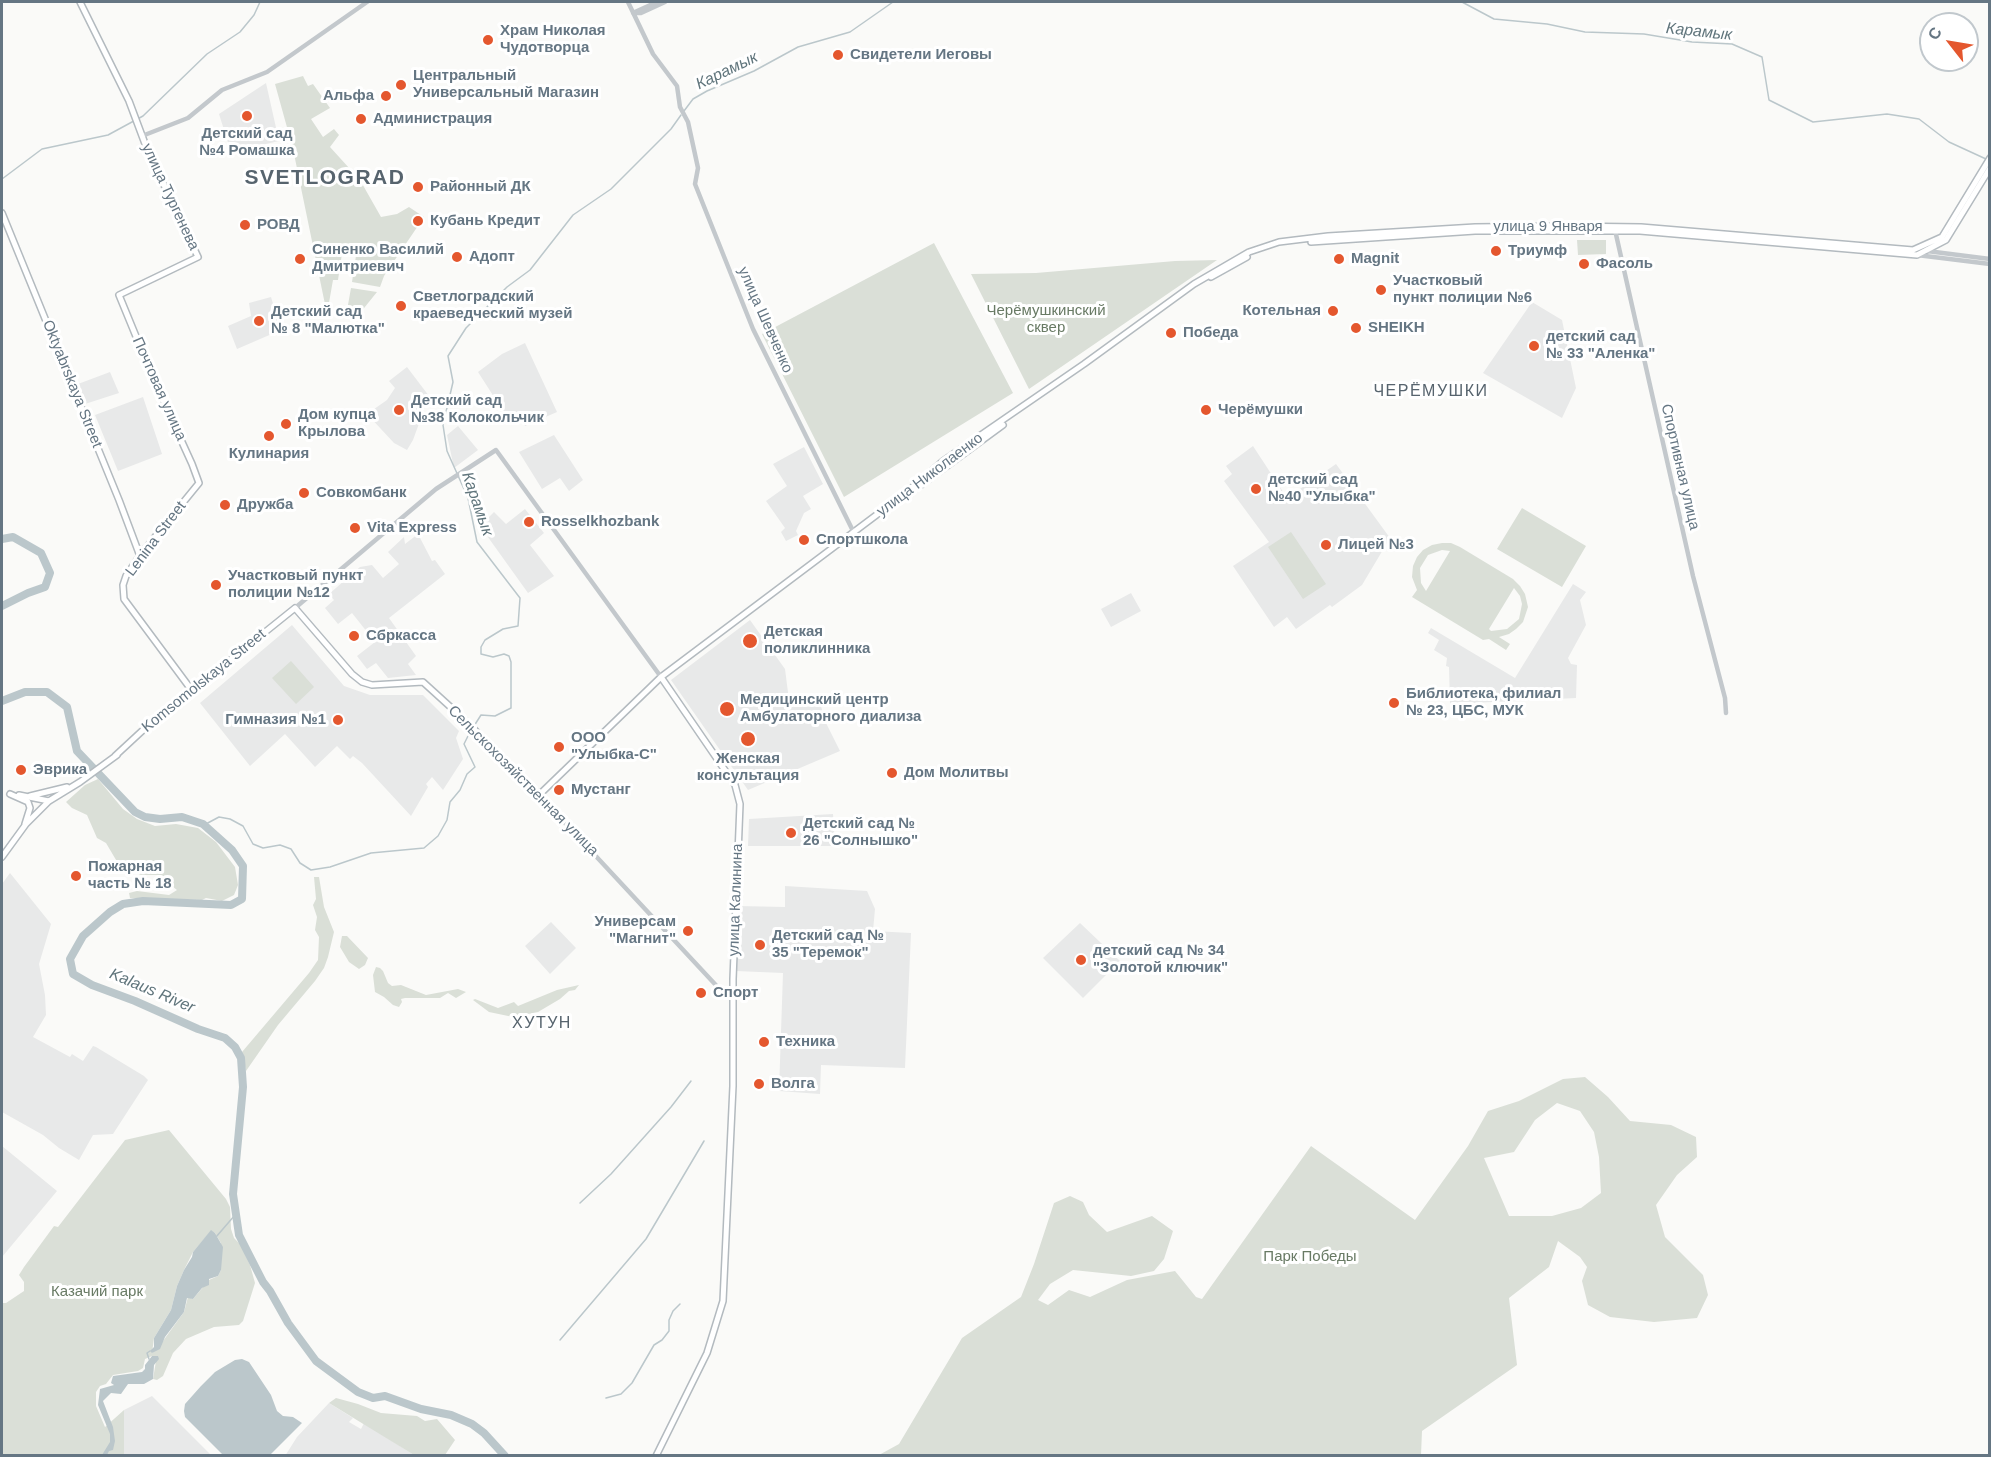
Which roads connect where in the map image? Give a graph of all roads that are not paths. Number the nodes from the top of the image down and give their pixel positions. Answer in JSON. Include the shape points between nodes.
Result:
{"nodes":[{"id":1,"x":80,"y":2,"type":"edge"},
{"id":2,"x":367,"y":2,"type":"edge"},
{"id":3,"x":628,"y":2,"type":"edge"},
{"id":4,"x":657,"y":2,"type":"edge"},
{"id":5,"x":665,"y":2,"type":"edge"},
{"id":6,"x":633,"y":13,"type":"junction"},
{"id":7,"x":142,"y":136,"type":"junction"},
{"id":8,"x":1989,"y":158,"type":"edge"},
{"id":9,"x":1989,"y":168,"type":"edge"},
{"id":10,"x":1983,"y":174,"type":"junction"},
{"id":11,"x":2,"y":213,"type":"edge"},
{"id":12,"x":1616,"y":229,"type":"junction"},
{"id":13,"x":1926,"y":250,"type":"junction"},
{"id":14,"x":1915,"y":252,"type":"junction"},
{"id":15,"x":1250,"y":255,"type":"joint"},
{"id":16,"x":1989,"y":259,"type":"edge"},
{"id":17,"x":1989,"y":264,"type":"edge"},
{"id":18,"x":1194,"y":284,"type":"joint"},
{"id":19,"x":119,"y":295,"type":"joint"},
{"id":20,"x":199,"y":483,"type":"joint"},
{"id":21,"x":855,"y":534,"type":"junction"},
{"id":22,"x":140,"y":556,"type":"junction"},
{"id":23,"x":295,"y":608,"type":"junction"},
{"id":24,"x":660,"y":678,"type":"junction"},
{"id":25,"x":192,"y":692,"type":"junction"},
{"id":26,"x":1726,"y":712,"type":"dead end"},
{"id":27,"x":80,"y":782,"type":"junction"},
{"id":28,"x":539,"y":795,"type":"junction"},
{"id":29,"x":30,"y":796,"type":"junction"},
{"id":30,"x":49,"y":801,"type":"junction"},
{"id":31,"x":24,"y":827,"type":"junction"},
{"id":32,"x":2,"y":857,"type":"edge"},
{"id":33,"x":732,"y":998,"type":"junction"},
{"id":34,"x":655,"y":1455,"type":"edge"}],
"edges":[{"from":1,"to":7,"type":"main road","name":"улица Тургенева"},
{"from":2,"to":7,"type":"street","via":[[267,72],[222,90],[188,118]]},
{"from":3,"to":6,"type":"street","name":"улица Шевченко"},
{"from":4,"to":6,"type":"street"},
{"from":5,"to":6,"type":"street"},
{"from":6,"to":21,"type":"street","name":"улица Шевченко","via":[[653,54],[677,86],[698,168],[695,184],[753,329]]},
{"from":7,"to":19,"type":"main road","name":"улица Тургенева","via":[[198,257]]},
{"from":8,"to":10,"type":"main road"},
{"from":9,"to":10,"type":"main road"},
{"from":10,"to":13,"type":"main road","via":[[1946,240]]},
{"from":10,"to":14,"type":"main road","via":[[1942,237]]},
{"from":11,"to":22,"type":"main road","name":"Oktyabrskaya Street"},
{"from":12,"to":14,"type":"main road","name":"улица 9 Января","via":[[1641,227]]},
{"from":12,"to":15,"type":"main road","name":"улица 9 Января","via":[[1475,231],[1336,240],[1280,245]]},
{"from":12,"to":18,"type":"main road","name":"улица 9 Января","via":[[1475,227],[1279,242],[1242,256]]},
{"from":12,"to":26,"type":"street","name":"Спортивная улица"},
{"from":13,"to":14,"type":"main road"},
{"from":13,"to":16,"type":"street"},
{"from":14,"to":17,"type":"street"},
{"from":15,"to":21,"type":"main road","name":"улица Николаенко","via":[[1190,290]]},
{"from":18,"to":21,"type":"main road","name":"улица Николаенко","via":[[943,461]]},
{"from":19,"to":20,"type":"main road","name":"Почтовая улица"},
{"from":20,"to":22,"type":"main road","name":"Lenina Street"},
{"from":21,"to":24,"type":"main road","name":"улица Николаенко"},
{"from":22,"to":25,"type":"main road","name":"Lenina Street","via":[[126,576],[124,599]]},
{"from":23,"to":24,"type":"street","name":"улица Калинина","via":[[436,489],[496,450]]},
{"from":23,"to":25,"type":"main road","name":"Komsomolskaya Street"},
{"from":23,"to":28,"type":"main road","name":"Сельскохозяйственная улица","via":[[362,682],[372,685],[423,681]]},
{"from":24,"to":28,"type":"main road","name":"улица Николаенко"},
{"from":24,"to":33,"type":"main road","name":"улица Калинина","via":[[735,785],[740,804]]},
{"from":25,"to":27,"type":"main road","name":"Komsomolskaya Street"},
{"from":27,"to":29,"type":"main road"},
{"from":27,"to":30,"type":"main road"},
{"from":28,"to":33,"type":"street","name":"Сельскохозяйственная улица"},
{"from":29,"to":30,"type":"main road"},
{"from":29,"to":31,"type":"main road","via":[[10,794],[28,802]]},
{"from":30,"to":31,"type":"main road"},
{"from":31,"to":32,"type":"main road"},
{"from":33,"to":34,"type":"main road","via":[[720,1301],[705,1352]]},
{"from":33,"to":34,"type":"main road","name":"улица Калинина","via":[[733,1086],[723,1301],[707,1353]]}]}
